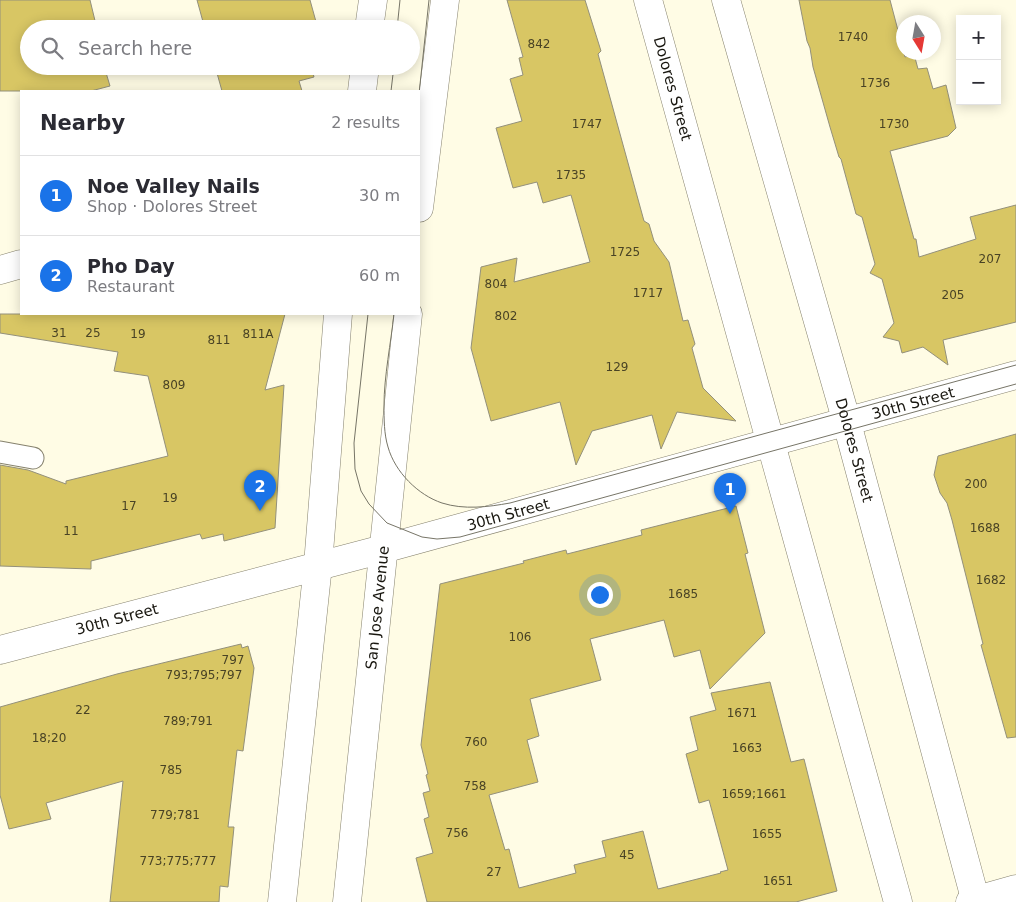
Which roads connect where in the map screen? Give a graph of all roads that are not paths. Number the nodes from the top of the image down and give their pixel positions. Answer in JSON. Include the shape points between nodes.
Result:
{"nodes":[{"id":1,"x":373,"y":0,"type":"edge"},
{"id":2,"x":446,"y":0,"type":"edge"},
{"id":3,"x":648,"y":0,"type":"edge"},
{"id":4,"x":726,"y":0,"type":"edge"},
{"id":5,"x":370,"y":20,"type":"edge"},
{"id":6,"x":364,"y":75,"type":"edge"},
{"id":7,"x":362,"y":90,"type":"edge"},
{"id":8,"x":420,"y":200,"type":"edge"},
{"id":9,"x":20,"y":264,"type":"edge"},
{"id":10,"x":0,"y":270,"type":"edge"},
{"id":11,"x":338,"y":315,"type":"edge"},
{"id":12,"x":408,"y":315,"type":"edge"},
{"id":13,"x":1016,"y":375,"type":"edge"},
{"id":14,"x":847,"y":422,"type":"junction"},
{"id":15,"x":771,"y":442,"type":"junction"},
{"id":16,"x":0,"y":452,"type":"edge"},
{"id":17,"x":33,"y":458,"type":"dead end"},
{"id":18,"x":383,"y":549,"type":"junction"},
{"id":19,"x":318,"y":565,"type":"junction"},
{"id":20,"x":0,"y":650,"type":"edge"},
{"id":21,"x":1016,"y":889,"type":"edge"},
{"id":22,"x":974,"y":901,"type":"edge"},
{"id":23,"x":282,"y":902,"type":"edge"},
{"id":24,"x":347,"y":902,"type":"edge"},
{"id":25,"x":898,"y":902,"type":"edge"}],
"edges":[{"from":1,"to":5,"type":"main road"},
{"from":2,"to":8,"type":"main road"},
{"from":3,"to":15,"type":"main road","name":"Dolores Street"},
{"from":4,"to":14,"type":"main road","name":"Dolores Street"},
{"from":6,"to":7,"type":"main road"},
{"from":9,"to":10,"type":"main road"},
{"from":11,"to":19,"type":"main road"},
{"from":12,"to":18,"type":"main road","name":"San Jose Avenue"},
{"from":13,"to":14,"type":"main road","name":"30th Street"},
{"from":14,"to":15,"type":"main road","name":"30th Street"},
{"from":14,"to":22,"type":"main road","name":"Dolores Street"},
{"from":15,"to":18,"type":"main road","name":"30th Street"},
{"from":15,"to":25,"type":"main road","name":"Dolores Street"},
{"from":16,"to":17,"type":"lane"},
{"from":18,"to":19,"type":"main road","name":"30th Street"},
{"from":18,"to":24,"type":"main road","name":"San Jose Avenue"},
{"from":19,"to":20,"type":"main road","name":"30th Street"},
{"from":19,"to":23,"type":"main road"},
{"from":21,"to":22,"type":"main road"}]}
